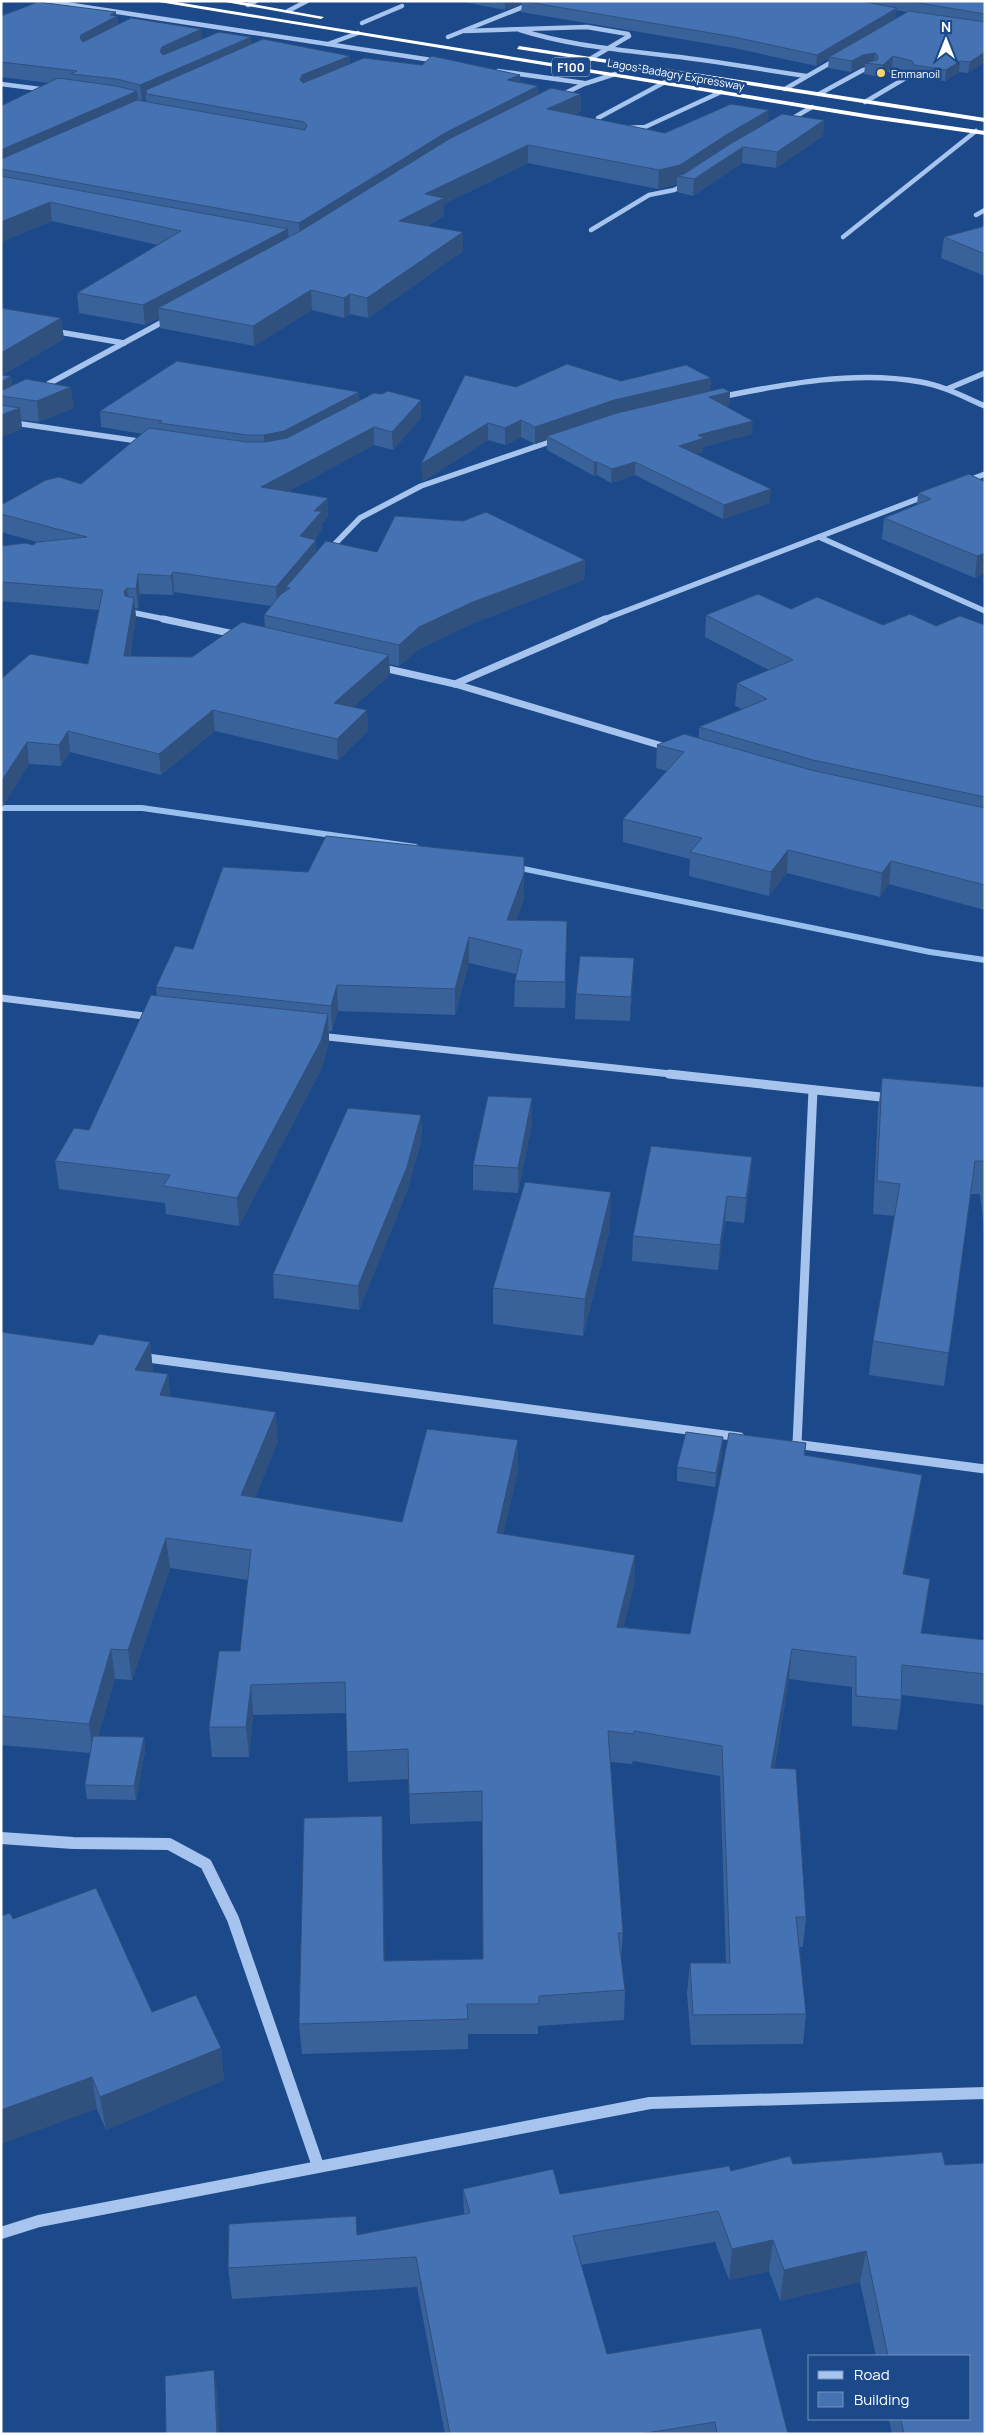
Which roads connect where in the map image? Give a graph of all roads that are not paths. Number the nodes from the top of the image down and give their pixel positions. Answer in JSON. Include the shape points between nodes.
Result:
{"nodes":[{"id":1,"x":46,"y":1,"type":"edge"},
{"id":2,"x":156,"y":1,"type":"edge"},
{"id":3,"x":223,"y":1,"type":"edge"},
{"id":4,"x":256,"y":1,"type":"edge"},
{"id":5,"x":307,"y":1,"type":"edge"},
{"id":6,"x":538,"y":1,"type":"edge"},
{"id":7,"x":248,"y":5,"type":"junction"},
{"id":8,"x":402,"y":6,"type":"dead end"},
{"id":9,"x":288,"y":11,"type":"junction"},
{"id":10,"x":141,"y":16,"type":"junction"},
{"id":11,"x":325,"y":17,"type":"dead end"},
{"id":12,"x":136,"y":21,"type":"edge"},
{"id":13,"x":353,"y":22,"type":"dead end"},
{"id":14,"x":362,"y":23,"type":"junction"},
{"id":15,"x":381,"y":26,"type":"dead end"},
{"id":16,"x":465,"y":30,"type":"junction"},
{"id":17,"x":520,"y":30,"type":"junction"},
{"id":18,"x":251,"y":33,"type":"junction"},
{"id":19,"x":358,"y":33,"type":"junction"},
{"id":20,"x":242,"y":36,"type":"edge"},
{"id":21,"x":438,"y":36,"type":"dead end"},
{"id":22,"x":448,"y":37,"type":"junction"},
{"id":23,"x":298,"y":40,"type":"junction"},
{"id":24,"x":467,"y":40,"type":"dead end"},
{"id":25,"x":289,"y":43,"type":"edge"},
{"id":26,"x":325,"y":44,"type":"junction"},
{"id":27,"x":514,"y":47,"type":"dead end"},
{"id":28,"x":606,"y":50,"type":"junction"},
{"id":29,"x":844,"y":55,"type":"edge"},
{"id":30,"x":590,"y":59,"type":"junction"},
{"id":31,"x":440,"y":62,"type":"edge"},
{"id":32,"x":873,"y":68,"type":"edge"},
{"id":33,"x":488,"y":69,"type":"edge"},
{"id":34,"x":891,"y":71,"type":"edge"},
{"id":35,"x":614,"y":74,"type":"junction"},
{"id":36,"x":806,"y":76,"type":"junction"},
{"id":37,"x":665,"y":82,"type":"junction"},
{"id":38,"x":1,"y":84,"type":"edge"},
{"id":39,"x":584,"y":84,"type":"junction"},
{"id":40,"x":786,"y":89,"type":"junction"},
{"id":41,"x":57,"y":91,"type":"edge"},
{"id":42,"x":721,"y":92,"type":"junction"},
{"id":43,"x":819,"y":94,"type":"junction"},
{"id":44,"x":550,"y":101,"type":"edge"},
{"id":45,"x":865,"y":102,"type":"junction"},
{"id":46,"x":892,"y":106,"type":"junction"},
{"id":47,"x":812,"y":107,"type":"junction"},
{"id":48,"x":872,"y":117,"type":"junction"},
{"id":49,"x":985,"y":120,"type":"edge"},
{"id":50,"x":611,"y":125,"type":"edge"},
{"id":51,"x":619,"y":126,"type":"edge"},
{"id":52,"x":778,"y":126,"type":"edge"},
{"id":53,"x":976,"y":131,"type":"junction"},
{"id":54,"x":985,"y":132,"type":"edge"},
{"id":55,"x":689,"y":182,"type":"edge"},
{"id":56,"x":985,"y":210,"type":"edge"},
{"id":57,"x":976,"y":215,"type":"dead end"},
{"id":58,"x":591,"y":230,"type":"dead end"},
{"id":59,"x":843,"y":237,"type":"dead end"},
{"id":60,"x":174,"y":316,"type":"edge"},
{"id":61,"x":46,"y":330,"type":"edge"},
{"id":62,"x":124,"y":343,"type":"junction"},
{"id":63,"x":985,"y":373,"type":"edge"},
{"id":64,"x":947,"y":389,"type":"junction"},
{"id":65,"x":36,"y":390,"type":"edge"},
{"id":66,"x":716,"y":398,"type":"edge"},
{"id":67,"x":985,"y":406,"type":"edge"},
{"id":68,"x":1,"y":421,"type":"edge"},
{"id":69,"x":566,"y":437,"type":"edge"},
{"id":70,"x":149,"y":442,"type":"edge"},
{"id":71,"x":985,"y":474,"type":"edge"},
{"id":72,"x":957,"y":484,"type":"edge"},
{"id":73,"x":939,"y":491,"type":"edge"},
{"id":74,"x":819,"y":536,"type":"junction"},
{"id":75,"x":320,"y":560,"type":"edge"},
{"id":76,"x":985,"y":611,"type":"edge"},
{"id":77,"x":130,"y":612,"type":"edge"},
{"id":78,"x":248,"y":636,"type":"edge"},
{"id":79,"x":370,"y":665,"type":"edge"},
{"id":80,"x":455,"y":684,"type":"junction"},
{"id":81,"x":678,"y":751,"type":"edge"},
{"id":82,"x":1,"y":998,"type":"edge"},
{"id":83,"x":158,"y":1018,"type":"edge"},
{"id":84,"x":306,"y":1034,"type":"edge"},
{"id":85,"x":813,"y":1090,"type":"junction"},
{"id":86,"x":899,"y":1098,"type":"edge"},
{"id":87,"x":129,"y":1356,"type":"edge"},
{"id":88,"x":748,"y":1438,"type":"edge"},
{"id":89,"x":985,"y":1468,"type":"edge"},
{"id":90,"x":1,"y":1838,"type":"edge"},
{"id":91,"x":985,"y":2093,"type":"edge"},
{"id":92,"x":318,"y":2166,"type":"junction"},
{"id":93,"x":1,"y":2232,"type":"edge"}],
"edges":[{"from":1,"to":10,"type":"street"},
{"from":2,"to":19,"type":"highway","name":"Lagos-Badagry Expressway","number":"F100"},
{"from":3,"to":7,"type":"highway"},
{"from":4,"to":7,"type":"street"},
{"from":5,"to":9,"type":"street"},
{"from":6,"to":16,"type":"street"},
{"from":7,"to":9,"type":"highway"},
{"from":8,"to":14,"type":"street"},
{"from":9,"to":11,"type":"highway"},
{"from":10,"to":12,"type":"street"},
{"from":10,"to":18,"type":"street"},
{"from":13,"to":14,"type":"highway"},
{"from":14,"to":15,"type":"highway"},
{"from":16,"to":17,"type":"street"},
{"from":16,"to":22,"type":"street"},
{"from":17,"to":28,"type":"street","via":[[552,41]]},
{"from":17,"to":28,"type":"street","via":[[568,25],[628,34]]},
{"from":18,"to":20,"type":"street"},
{"from":18,"to":23,"type":"street"},
{"from":19,"to":26,"type":"street"},
{"from":19,"to":35,"type":"highway","name":"Lagos-Badagry Expressway","number":"F100"},
{"from":21,"to":22,"type":"highway"},
{"from":22,"to":24,"type":"highway"},
{"from":23,"to":25,"type":"street"},
{"from":23,"to":26,"type":"street"},
{"from":26,"to":31,"type":"street"},
{"from":27,"to":30,"type":"highway","name":"Lagos-Badagry Expressway","number":"F100"},
{"from":28,"to":30,"type":"street"},
{"from":28,"to":36,"type":"street"},
{"from":29,"to":36,"type":"street"},
{"from":30,"to":40,"type":"highway","name":"Lagos-Badagry Expressway","number":"F100"},
{"from":32,"to":43,"type":"street","via":[[863,70]]},
{"from":33,"to":39,"type":"street"},
{"from":34,"to":45,"type":"street","via":[[908,76]]},
{"from":35,"to":37,"type":"highway","name":"Lagos-Badagry Expressway","number":"F100"},
{"from":35,"to":39,"type":"street"},
{"from":36,"to":40,"type":"street"},
{"from":37,"to":42,"type":"highway","name":"Lagos-Badagry Expressway","number":"F100"},
{"from":37,"to":50,"type":"street","via":[[598,118]]},
{"from":38,"to":41,"type":"street"},
{"from":39,"to":44,"type":"street"},
{"from":40,"to":43,"type":"highway","name":"Lagos-Badagry Expressway","number":"F100"},
{"from":42,"to":47,"type":"highway","name":"Lagos-Badagry Expressway","number":"F100"},
{"from":42,"to":51,"type":"street","via":[[644,127]]},
{"from":43,"to":45,"type":"highway","name":"Lagos-Badagry Expressway","number":"F100"},
{"from":45,"to":46,"type":"highway","name":"Lagos-Badagry Expressway","number":"F100"},
{"from":46,"to":48,"type":"highway"},
{"from":46,"to":49,"type":"highway","name":"Lagos-Badagry Expressway","number":"F100"},
{"from":47,"to":48,"type":"highway","name":"Lagos-Badagry Expressway","number":"F100"},
{"from":47,"to":52,"type":"street"},
{"from":48,"to":53,"type":"highway","name":"Lagos-Badagry Expressway","number":"F100"},
{"from":53,"to":54,"type":"highway","name":"Lagos-Badagry Expressway","number":"F100"},
{"from":53,"to":59,"type":"street"},
{"from":55,"to":58,"type":"street","via":[[649,195]]},
{"from":56,"to":57,"type":"street"},
{"from":60,"to":62,"type":"street"},
{"from":61,"to":62,"type":"street"},
{"from":62,"to":65,"type":"street"},
{"from":63,"to":64,"type":"street"},
{"from":64,"to":66,"type":"street","via":[[912,381],[863,378],[798,383]]},
{"from":64,"to":67,"type":"street"},
{"from":68,"to":70,"type":"street"},
{"from":69,"to":75,"type":"street","via":[[413,490],[360,518]]},
{"from":71,"to":72,"type":"street"},
{"from":73,"to":74,"type":"street"},
{"from":74,"to":76,"type":"street"},
{"from":74,"to":80,"type":"street","via":[[637,605]]},
{"from":77,"to":78,"type":"street"},
{"from":79,"to":80,"type":"street"},
{"from":80,"to":81,"type":"street"},
{"from":82,"to":83,"type":"street"},
{"from":84,"to":85,"type":"street"},
{"from":85,"to":86,"type":"street"},
{"from":85,"to":89,"type":"street","via":[[793,1444]]},
{"from":87,"to":88,"type":"street"},
{"from":90,"to":92,"type":"street","via":[[168,1844],[206,1864],[233,1920]]},
{"from":91,"to":92,"type":"street","via":[[650,2103]]},
{"from":92,"to":93,"type":"street","via":[[39,2221]]}]}
